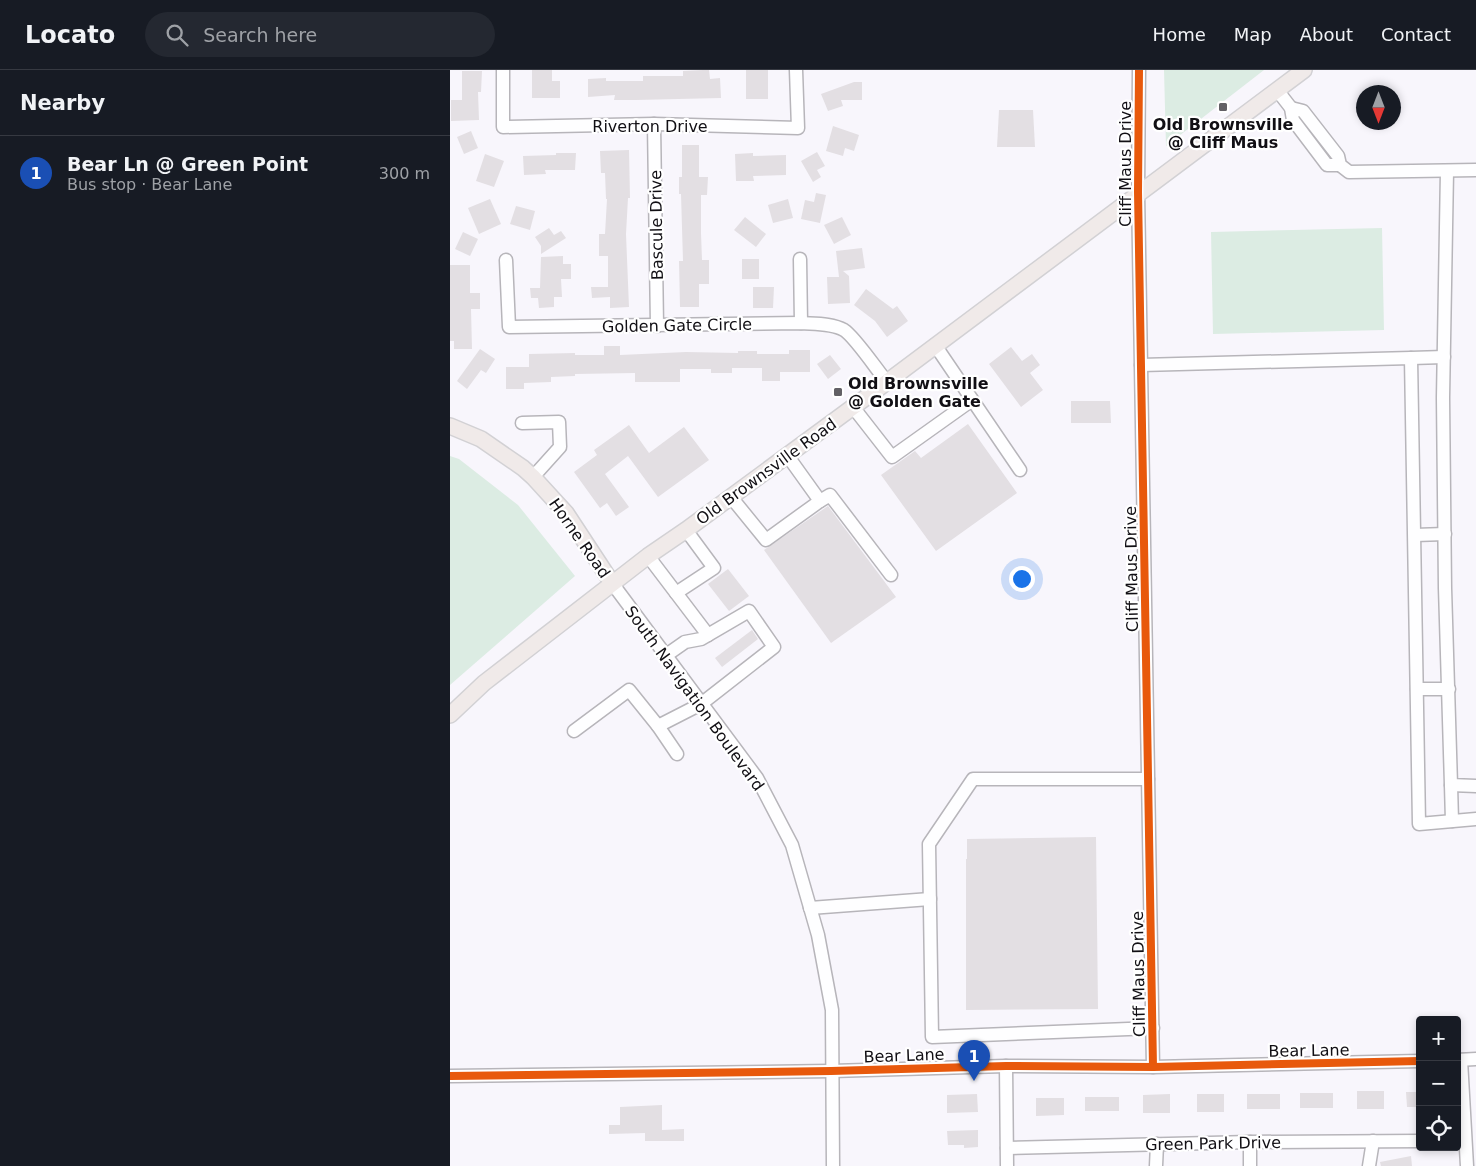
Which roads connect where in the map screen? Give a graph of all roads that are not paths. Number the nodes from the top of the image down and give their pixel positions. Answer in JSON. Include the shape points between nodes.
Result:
{"nodes":[{"id":1,"x":503,"y":70,"type":"edge"},
{"id":2,"x":796,"y":70,"type":"edge"},
{"id":3,"x":1139,"y":70,"type":"edge"},
{"id":4,"x":1304,"y":70,"type":"edge"},
{"id":5,"x":1277,"y":90,"type":"junction"},
{"id":6,"x":1291,"y":108,"type":"junction"},
{"id":7,"x":654,"y":124,"type":"junction"},
{"id":8,"x":1322,"y":135,"type":"junction"},
{"id":9,"x":1311,"y":144,"type":"junction"},
{"id":10,"x":1340,"y":165,"type":"junction"},
{"id":11,"x":1476,"y":170,"type":"edge"},
{"id":12,"x":1447,"y":171,"type":"junction"},
{"id":13,"x":1138,"y":192,"type":"junction"},
{"id":14,"x":800,"y":259,"type":"dead end"},
{"id":15,"x":506,"y":260,"type":"dead end"},
{"id":16,"x":801,"y":323,"type":"junction"},
{"id":17,"x":657,"y":326,"type":"junction"},
{"id":18,"x":936,"y":345,"type":"junction"},
{"id":19,"x":1444,"y":356,"type":"junction"},
{"id":20,"x":1411,"y":358,"type":"junction"},
{"id":21,"x":1141,"y":365,"type":"junction"},
{"id":22,"x":887,"y":382,"type":"junction"},
{"id":23,"x":972,"y":400,"type":"junction"},
{"id":24,"x":854,"y":407,"type":"junction"},
{"id":25,"x":522,"y":423,"type":"dead end"},
{"id":26,"x":450,"y":426,"type":"edge"},
{"id":27,"x":787,"y":456,"type":"junction"},
{"id":28,"x":1020,"y":470,"type":"dead end"},
{"id":29,"x":533,"y":477,"type":"junction"},
{"id":30,"x":731,"y":497,"type":"junction"},
{"id":31,"x":820,"y":501,"type":"junction"},
{"id":32,"x":686,"y":530,"type":"junction"},
{"id":33,"x":1445,"y":534,"type":"junction"},
{"id":34,"x":1415,"y":535,"type":"junction"},
{"id":35,"x":648,"y":556,"type":"junction"},
{"id":36,"x":891,"y":575,"type":"dead end"},
{"id":37,"x":612,"y":583,"type":"junction"},
{"id":38,"x":676,"y":593,"type":"junction"},
{"id":39,"x":708,"y":635,"type":"junction"},
{"id":40,"x":665,"y":656,"type":"junction"},
{"id":41,"x":1417,"y":689,"type":"junction"},
{"id":42,"x":1448,"y":689,"type":"junction"},
{"id":43,"x":701,"y":704,"type":"junction"},
{"id":44,"x":450,"y":715,"type":"edge"},
{"id":45,"x":658,"y":726,"type":"junction"},
{"id":46,"x":574,"y":730,"type":"dead end"},
{"id":47,"x":677,"y":754,"type":"dead end"},
{"id":48,"x":1148,"y":779,"type":"junction"},
{"id":49,"x":1451,"y":785,"type":"junction"},
{"id":50,"x":1476,"y":786,"type":"edge"},
{"id":51,"x":1476,"y":819,"type":"edge"},
{"id":52,"x":1452,"y":821,"type":"junction"},
{"id":53,"x":930,"y":899,"type":"junction"},
{"id":54,"x":810,"y":908,"type":"junction"},
{"id":55,"x":1153,"y":1028,"type":"junction"},
{"id":56,"x":1476,"y":1059,"type":"edge"},
{"id":57,"x":1416,"y":1060,"type":"edge"},
{"id":58,"x":1461,"y":1060,"type":"edge"},
{"id":59,"x":1459,"y":1061,"type":"edge"},
{"id":60,"x":1006,"y":1066,"type":"junction"},
{"id":61,"x":1154,"y":1067,"type":"junction"},
{"id":62,"x":831,"y":1071,"type":"junction"},
{"id":63,"x":450,"y":1076,"type":"edge"},
{"id":64,"x":1373,"y":1141,"type":"junction"},
{"id":65,"x":1416,"y":1141,"type":"edge"},
{"id":66,"x":1462,"y":1141,"type":"edge"},
{"id":67,"x":1250,"y":1142,"type":"junction"},
{"id":68,"x":1157,"y":1144,"type":"junction"},
{"id":69,"x":1007,"y":1148,"type":"junction"},
{"id":70,"x":833,"y":1166,"type":"edge"},
{"id":71,"x":1007,"y":1166,"type":"edge"},
{"id":72,"x":1156,"y":1166,"type":"edge"},
{"id":73,"x":1250,"y":1166,"type":"edge"},
{"id":74,"x":1369,"y":1166,"type":"edge"},
{"id":75,"x":1467,"y":1166,"type":"edge"}],
"edges":[{"from":1,"to":7,"type":"street","name":"Riverton Drive","via":[[503,127]]},
{"from":2,"to":7,"type":"street","name":"Riverton Drive","via":[[798,128]]},
{"from":3,"to":13,"type":"street","name":"Cliff Maus Drive"},
{"from":4,"to":5,"type":"main road","name":"Old Brownsville Road"},
{"from":5,"to":6,"type":"street"},
{"from":5,"to":13,"type":"main road","name":"Old Brownsville Road"},
{"from":6,"to":8,"type":"street","via":[[1303,111]]},
{"from":6,"to":9,"type":"street","via":[[1293,120]]},
{"from":7,"to":17,"type":"street","name":"Bascule Drive"},
{"from":8,"to":9,"type":"street"},
{"from":8,"to":10,"type":"street","via":[[1338,156]]},
{"from":9,"to":10,"type":"street","via":[[1327,165]]},
{"from":10,"to":12,"type":"street","via":[[1349,172]]},
{"from":11,"to":12,"type":"street"},
{"from":12,"to":19,"type":"street"},
{"from":13,"to":18,"type":"main road","name":"Old Brownsville Road"},
{"from":13,"to":21,"type":"street","name":"Cliff Maus Drive"},
{"from":14,"to":16,"type":"street"},
{"from":15,"to":17,"type":"street","name":"Golden Gate Circle","via":[[509,327]]},
{"from":16,"to":17,"type":"street","name":"Golden Gate Circle"},
{"from":16,"to":22,"type":"street","name":"Golden Gate Circle","via":[[831,325],[844,330]]},
{"from":18,"to":22,"type":"main road","name":"Old Brownsville Road"},
{"from":18,"to":23,"type":"street"},
{"from":19,"to":20,"type":"street"},
{"from":19,"to":33,"type":"street"},
{"from":20,"to":21,"type":"street"},
{"from":20,"to":34,"type":"street"},
{"from":21,"to":48,"type":"street","name":"Cliff Maus Drive"},
{"from":22,"to":24,"type":"main road","name":"Old Brownsville Road"},
{"from":23,"to":24,"type":"street","via":[[892,457]]},
{"from":23,"to":28,"type":"street"},
{"from":24,"to":27,"type":"main road","name":"Old Brownsville Road"},
{"from":25,"to":29,"type":"street","via":[[559,422],[560,447]]},
{"from":26,"to":29,"type":"main road","name":"Horne Road","via":[[481,440]]},
{"from":27,"to":30,"type":"main road","name":"Old Brownsville Road"},
{"from":27,"to":31,"type":"street"},
{"from":29,"to":37,"type":"main road","name":"Horne Road","via":[[566,513]]},
{"from":30,"to":31,"type":"street","via":[[766,540]]},
{"from":30,"to":32,"type":"main road","name":"Old Brownsville Road"},
{"from":31,"to":36,"type":"street","via":[[830,495]]},
{"from":32,"to":35,"type":"main road","name":"Old Brownsville Road"},
{"from":32,"to":38,"type":"street","via":[[714,568]]},
{"from":33,"to":34,"type":"street"},
{"from":33,"to":42,"type":"street"},
{"from":34,"to":41,"type":"street"},
{"from":35,"to":37,"type":"main road","name":"Old Brownsville Road"},
{"from":35,"to":38,"type":"street"},
{"from":37,"to":40,"type":"street","name":"South Navigation Boulevard"},
{"from":37,"to":44,"type":"main road","name":"Old Brownsville Road","via":[[484,683]]},
{"from":38,"to":39,"type":"street"},
{"from":39,"to":40,"type":"street","via":[[701,640],[685,642]]},
{"from":39,"to":43,"type":"street","via":[[749,611],[774,647]]},
{"from":40,"to":43,"type":"street","name":"South Navigation Boulevard"},
{"from":41,"to":42,"type":"street"},
{"from":41,"to":52,"type":"street","via":[[1419,824]]},
{"from":42,"to":49,"type":"street"},
{"from":43,"to":45,"type":"street"},
{"from":43,"to":54,"type":"street","name":"South Navigation Boulevard","via":[[757,778],[792,845]]},
{"from":45,"to":46,"type":"street","via":[[629,690]]},
{"from":45,"to":47,"type":"street"},
{"from":48,"to":53,"type":"street","via":[[973,779],[929,844]]},
{"from":48,"to":55,"type":"street","name":"Cliff Maus Drive"},
{"from":49,"to":50,"type":"street"},
{"from":49,"to":52,"type":"street"},
{"from":51,"to":52,"type":"street"},
{"from":53,"to":54,"type":"street"},
{"from":53,"to":55,"type":"street","via":[[932,1037]]},
{"from":54,"to":62,"type":"street","name":"South Navigation Boulevard","via":[[832,1010]]},
{"from":55,"to":61,"type":"street","name":"Cliff Maus Drive"},
{"from":56,"to":58,"type":"street"},
{"from":57,"to":61,"type":"street","name":"Bear Lane"},
{"from":59,"to":66,"type":"street"},
{"from":60,"to":61,"type":"street","name":"Bear Lane"},
{"from":60,"to":62,"type":"street","name":"Bear Lane"},
{"from":60,"to":69,"type":"street"},
{"from":62,"to":63,"type":"street","name":"Bear Lane"},
{"from":62,"to":70,"type":"street","name":"South Navigation Boulevard"},
{"from":64,"to":65,"type":"street","name":"Green Park Drive"},
{"from":64,"to":67,"type":"street","name":"Green Park Drive"},
{"from":64,"to":74,"type":"street"},
{"from":66,"to":75,"type":"street"},
{"from":67,"to":68,"type":"street","name":"Green Park Drive"},
{"from":67,"to":73,"type":"street"},
{"from":68,"to":69,"type":"street","name":"Green Park Drive"},
{"from":68,"to":72,"type":"street"},
{"from":69,"to":71,"type":"street"}]}
